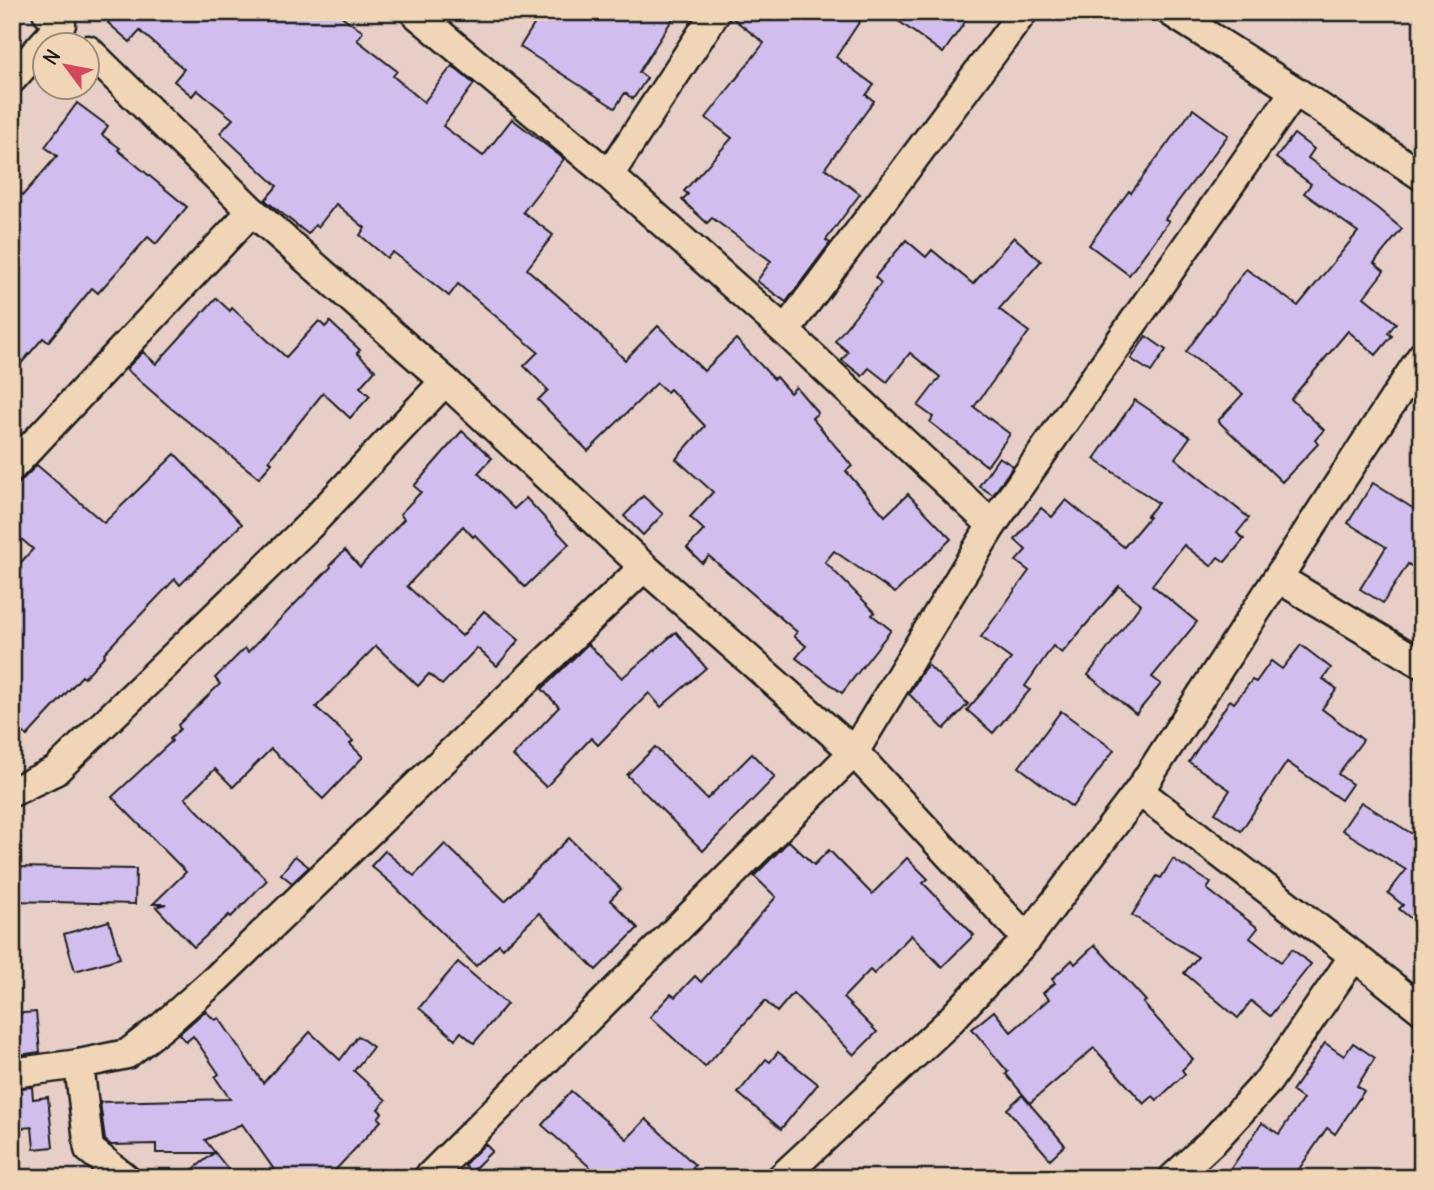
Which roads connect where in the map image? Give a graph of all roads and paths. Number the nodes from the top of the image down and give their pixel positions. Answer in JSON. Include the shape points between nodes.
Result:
{"nodes":[{"id":1,"x":414,"y":12,"type":"edge"},
{"id":2,"x":716,"y":12,"type":"edge"},
{"id":3,"x":1023,"y":12,"type":"edge"},
{"id":4,"x":1171,"y":12,"type":"edge"},
{"id":5,"x":54,"y":18,"type":"edge"},
{"id":6,"x":68,"y":32,"type":"edge"},
{"id":7,"x":102,"y":64,"type":"edge"},
{"id":8,"x":12,"y":79,"type":"edge"},
{"id":9,"x":1295,"y":91,"type":"junction"},
{"id":10,"x":609,"y":175,"type":"junction"},
{"id":11,"x":1422,"y":176,"type":"edge"},
{"id":12,"x":252,"y":211,"type":"junction"},
{"id":13,"x":786,"y":331,"type":"junction"},
{"id":14,"x":1422,"y":356,"type":"edge"},
{"id":15,"x":445,"y":381,"type":"junction"},
{"id":16,"x":12,"y":467,"type":"edge"},
{"id":17,"x":992,"y":525,"type":"junction"},
{"id":18,"x":644,"y":568,"type":"junction"},
{"id":19,"x":1278,"y":578,"type":"junction"},
{"id":20,"x":1422,"y":664,"type":"edge"},
{"id":21,"x":854,"y":752,"type":"junction"},
{"id":22,"x":1139,"y":791,"type":"junction"},
{"id":23,"x":12,"y":792,"type":"edge"},
{"id":24,"x":1027,"y":939,"type":"junction"},
{"id":25,"x":1354,"y":956,"type":"junction"},
{"id":26,"x":1422,"y":1010,"type":"edge"},
{"id":27,"x":79,"y":1063,"type":"junction"},
{"id":28,"x":12,"y":1073,"type":"edge"},
{"id":29,"x":125,"y":1178,"type":"edge"},
{"id":30,"x":428,"y":1178,"type":"edge"},
{"id":31,"x":780,"y":1178,"type":"edge"},
{"id":32,"x":1173,"y":1178,"type":"edge"}],
"edges":[{"from":1,"to":10,"type":"street"},
{"from":2,"to":10,"type":"street"},
{"from":3,"to":13,"type":"street"},
{"from":4,"to":9,"type":"street"},
{"from":5,"to":6,"type":"street"},
{"from":5,"to":8,"type":"street"},
{"from":7,"to":12,"type":"street"},
{"from":9,"to":11,"type":"street"},
{"from":9,"to":17,"type":"street"},
{"from":10,"to":13,"type":"street"},
{"from":12,"to":15,"type":"street"},
{"from":12,"to":16,"type":"street"},
{"from":13,"to":17,"type":"street"},
{"from":14,"to":19,"type":"street"},
{"from":15,"to":18,"type":"street"},
{"from":15,"to":23,"type":"street","via":[[311,524],[65,762]]},
{"from":17,"to":21,"type":"street"},
{"from":18,"to":21,"type":"street"},
{"from":18,"to":27,"type":"street","via":[[163,1026],[127,1054]]},
{"from":19,"to":20,"type":"street"},
{"from":19,"to":22,"type":"street"},
{"from":21,"to":24,"type":"street"},
{"from":21,"to":30,"type":"street"},
{"from":22,"to":24,"type":"street"},
{"from":22,"to":25,"type":"street"},
{"from":24,"to":31,"type":"street","via":[[946,1025]]},
{"from":25,"to":26,"type":"street"},
{"from":25,"to":32,"type":"street","via":[[1268,1081]]},
{"from":27,"to":28,"type":"street"},
{"from":27,"to":29,"type":"street","via":[[89,1149]]}]}
